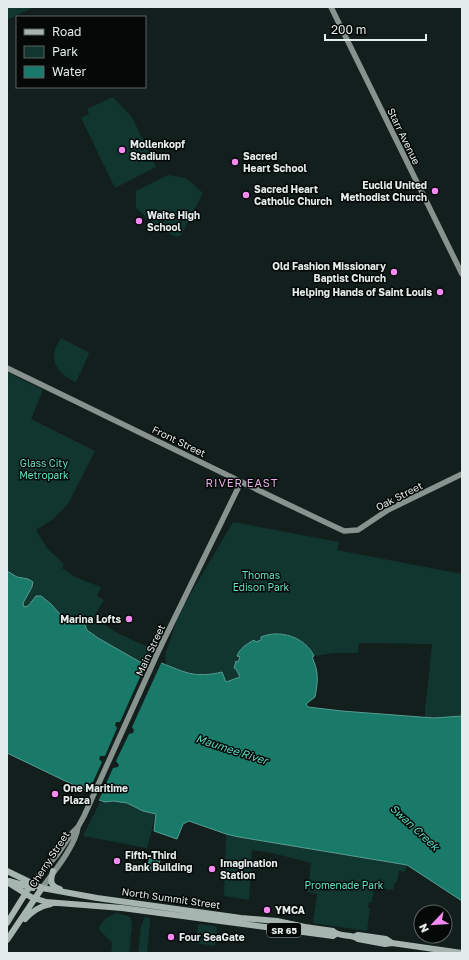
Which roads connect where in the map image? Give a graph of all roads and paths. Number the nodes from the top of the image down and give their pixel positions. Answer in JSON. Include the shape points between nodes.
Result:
{"nodes":[{"id":1,"x":331,"y":7,"type":"edge"},
{"id":2,"x":462,"y":274,"type":"edge"},
{"id":3,"x":7,"y":368,"type":"edge"},
{"id":4,"x":462,"y":474,"type":"edge"},
{"id":5,"x":241,"y":482,"type":"junction"},
{"id":6,"x":344,"y":531,"type":"joint"},
{"id":7,"x":78,"y":827,"type":"junction"},
{"id":8,"x":7,"y":871,"type":"edge"},
{"id":9,"x":53,"y":871,"type":"junction"},
{"id":10,"x":7,"y":881,"type":"edge"},
{"id":11,"x":30,"y":885,"type":"junction"},
{"id":12,"x":42,"y":888,"type":"junction"},
{"id":13,"x":71,"y":893,"type":"junction"},
{"id":14,"x":25,"y":894,"type":"junction"},
{"id":15,"x":34,"y":899,"type":"junction"},
{"id":16,"x":62,"y":903,"type":"junction"},
{"id":17,"x":262,"y":920,"type":"junction"},
{"id":18,"x":7,"y":923,"type":"edge"},
{"id":19,"x":262,"y":927,"type":"junction"},
{"id":20,"x":290,"y":927,"type":"junction"},
{"id":21,"x":11,"y":934,"type":"junction"},
{"id":22,"x":7,"y":940,"type":"edge"},
{"id":23,"x":462,"y":953,"type":"edge"}],
"edges":[{"from":1,"to":2,"type":"main road","name":"Starr Avenue"},
{"from":3,"to":5,"type":"main road","name":"Front Street"},
{"from":4,"to":6,"type":"main road","name":"Oak Street","via":[[388,510],[358,530]]},
{"from":5,"to":6,"type":"main road","name":"Front Street"},
{"from":5,"to":7,"type":"main road","name":"Main Street","via":[[158,652]]},
{"from":7,"to":9,"type":"main road","name":"Cherry Street","via":[[77,834]]},
{"from":7,"to":11,"type":"main road","name":"Cherry Street"},
{"from":8,"to":11,"type":"main road","name":"North Summit Street","number":"SR 65"},
{"from":9,"to":12,"type":"main road","name":"Cherry Street"},
{"from":9,"to":13,"type":"main road","via":[[53,885]]},
{"from":10,"to":11,"type":"main road"},
{"from":10,"to":14,"type":"main road","name":"North Summit Street","number":"SR 65"},
{"from":11,"to":12,"type":"main road","name":"North Summit Street","number":"SR 65"},
{"from":11,"to":14,"type":"main road","name":"Cherry Street"},
{"from":12,"to":13,"type":"main road","name":"North Summit Street","number":"SR 65"},
{"from":12,"to":15,"type":"main road","name":"Cherry Street"},
{"from":13,"to":17,"type":"main road","name":"North Summit Street","number":"SR 65"},
{"from":14,"to":15,"type":"main road","name":"North Summit Street","number":"SR 65"},
{"from":14,"to":18,"type":"main road","name":"Cherry Street"},
{"from":15,"to":16,"type":"main road","name":"North Summit Street","number":"SR 65"},
{"from":15,"to":21,"type":"main road","name":"Cherry Street"},
{"from":16,"to":19,"type":"main road","name":"North Summit Street","number":"SR 65","via":[[122,908]]},
{"from":16,"to":21,"type":"main road","via":[[45,905],[34,910]]},
{"from":17,"to":19,"type":"main road"},
{"from":17,"to":20,"type":"main road","name":"North Summit Street","number":"SR 65"},
{"from":19,"to":20,"type":"main road","name":"North Summit Street","number":"SR 65"},
{"from":20,"to":23,"type":"main road","name":"North Summit Street","number":"SR 65","via":[[332,936],[354,936],[385,944]]},
{"from":21,"to":22,"type":"main road","name":"Cherry Street"}]}
